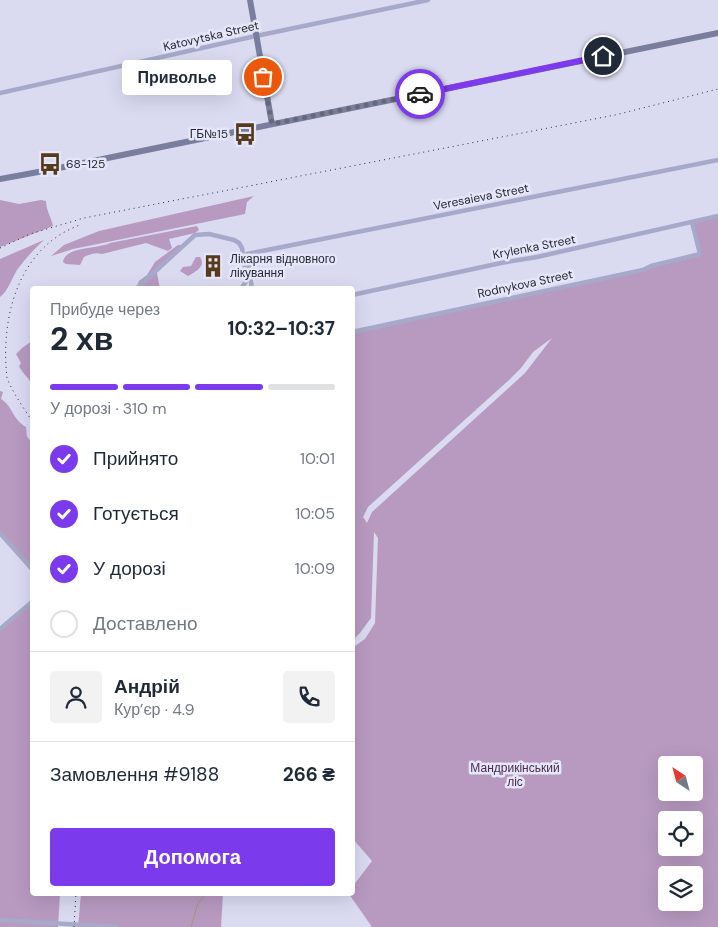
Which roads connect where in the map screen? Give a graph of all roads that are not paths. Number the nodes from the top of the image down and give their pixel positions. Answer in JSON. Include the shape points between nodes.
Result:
{"nodes":[{"id":1,"x":250,"y":0,"type":"edge"},
{"id":2,"x":428,"y":0,"type":"edge"},
{"id":3,"x":718,"y":33,"type":"edge"},
{"id":4,"x":256,"y":36,"type":"junction"},
{"id":5,"x":0,"y":94,"type":"edge"},
{"id":6,"x":272,"y":124,"type":"junction"},
{"id":7,"x":718,"y":160,"type":"edge"},
{"id":8,"x":0,"y":179,"type":"edge"},
{"id":9,"x":718,"y":216,"type":"edge"},
{"id":10,"x":692,"y":222,"type":"junction"},
{"id":11,"x":246,"y":284,"type":"joint"},
{"id":12,"x":139,"y":286,"type":"edge"},
{"id":13,"x":244,"y":286,"type":"edge"},
{"id":14,"x":251,"y":286,"type":"edge"},
{"id":15,"x":355,"y":294,"type":"edge"},
{"id":16,"x":355,"y":331,"type":"edge"},
{"id":17,"x":0,"y":534,"type":"edge"},
{"id":18,"x":30,"y":567,"type":"edge"},
{"id":19,"x":30,"y":604,"type":"edge"},
{"id":20,"x":0,"y":629,"type":"edge"},
{"id":21,"x":0,"y":920,"type":"edge"},
{"id":22,"x":117,"y":927,"type":"edge"}],
"edges":[{"from":1,"to":4,"type":"main road"},
{"from":2,"to":4,"type":"street","name":"Katovytska Street"},
{"from":3,"to":6,"type":"main road"},
{"from":4,"to":5,"type":"street","name":"Katovytska Street"},
{"from":4,"to":6,"type":"main road"},
{"from":6,"to":8,"type":"main road"},
{"from":7,"to":14,"type":"street","name":"Veresaieva Street","via":[[248,254]]},
{"from":9,"to":10,"type":"street","name":"Krylenka Street"},
{"from":10,"to":15,"type":"street","name":"Krylenka Street"},
{"from":10,"to":16,"type":"street","name":"Rodnykova Street","via":[[700,254],[643,270]]},
{"from":11,"to":12,"type":"street","via":[[248,280],[239,243],[202,234],[195,235]]},
{"from":11,"to":13,"type":"street"},
{"from":17,"to":18,"type":"street"},
{"from":19,"to":20,"type":"street"},
{"from":21,"to":22,"type":"street"}]}
